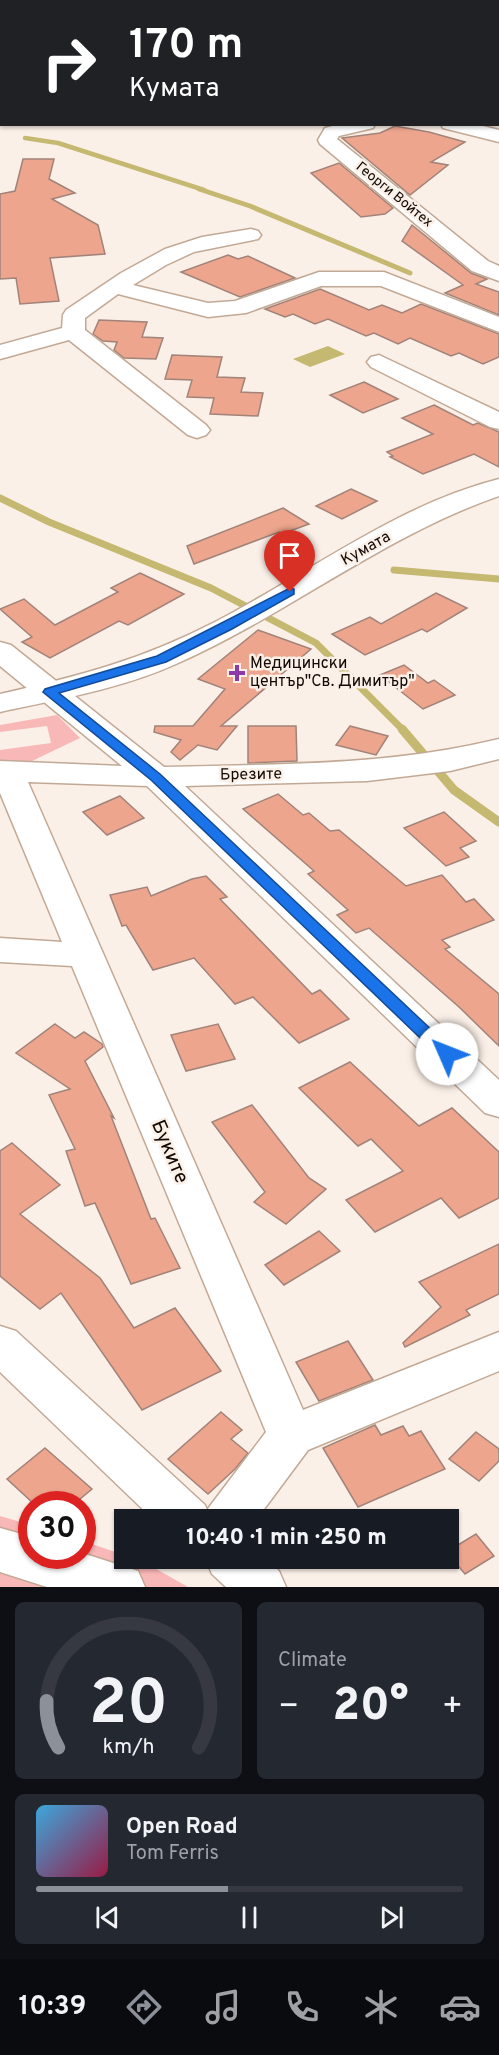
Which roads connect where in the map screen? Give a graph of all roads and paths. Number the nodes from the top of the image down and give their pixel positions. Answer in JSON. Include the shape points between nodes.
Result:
{"nodes":[{"id":1,"x":358,"y":126,"type":"edge"},
{"id":2,"x":458,"y":126,"type":"edge"},
{"id":3,"x":499,"y":136,"type":"edge"},
{"id":4,"x":251,"y":235,"type":"dead end"},
{"id":5,"x":499,"y":274,"type":"edge"},
{"id":6,"x":119,"y":288,"type":"junction"},
{"id":7,"x":499,"y":324,"type":"edge"},
{"id":8,"x":73,"y":332,"type":"junction"},
{"id":9,"x":0,"y":352,"type":"edge"},
{"id":10,"x":379,"y":362,"type":"dead end"},
{"id":11,"x":499,"y":422,"type":"edge"},
{"id":12,"x":197,"y":430,"type":"dead end"},
{"id":13,"x":499,"y":487,"type":"edge"},
{"id":14,"x":0,"y":651,"type":"edge"},
{"id":15,"x":50,"y":692,"type":"junction"},
{"id":16,"x":0,"y":703,"type":"edge"},
{"id":17,"x":499,"y":749,"type":"edge"},
{"id":18,"x":3,"y":771,"type":"edge"},
{"id":19,"x":156,"y":777,"type":"junction"},
{"id":20,"x":0,"y":950,"type":"edge"},
{"id":21,"x":84,"y":955,"type":"junction"},
{"id":22,"x":499,"y":1103,"type":"edge"},
{"id":23,"x":0,"y":1344,"type":"edge"},
{"id":24,"x":499,"y":1351,"type":"edge"},
{"id":25,"x":291,"y":1436,"type":"junction"},
{"id":26,"x":176,"y":1509,"type":"edge"},
{"id":27,"x":235,"y":1509,"type":"edge"},
{"id":28,"x":0,"y":1550,"type":"edge"},
{"id":29,"x":120,"y":1587,"type":"edge"}],
"edges":[{"from":1,"to":5,"type":"street","name":"Георги Войтех","via":[[332,132],[327,140],[480,266]]},
{"from":2,"to":3,"type":"street"},
{"from":4,"to":6,"type":"street","via":[[173,254]]},
{"from":6,"to":7,"type":"street","via":[[208,310],[238,308],[319,279],[384,279]]},
{"from":6,"to":8,"type":"street","via":[[74,315]]},
{"from":8,"to":9,"type":"street"},
{"from":8,"to":12,"type":"street"},
{"from":10,"to":11,"type":"street"},
{"from":13,"to":15,"type":"street","name":"Кумата","via":[[470,496],[386,537],[228,627],[162,659]]},
{"from":14,"to":15,"type":"street"},
{"from":15,"to":16,"type":"street","name":"Кумата"},
{"from":15,"to":19,"type":"street"},
{"from":17,"to":19,"type":"street","name":"Брезите","via":[[435,764],[357,771]]},
{"from":18,"to":19,"type":"street","name":"Брезите"},
{"from":18,"to":21,"type":"street","name":"Буките"},
{"from":19,"to":22,"type":"street"},
{"from":20,"to":21,"type":"street"},
{"from":21,"to":25,"type":"street","name":"Буките"},
{"from":23,"to":26,"type":"street"},
{"from":24,"to":25,"type":"street"},
{"from":25,"to":27,"type":"street"},
{"from":28,"to":29,"type":"street"}]}
